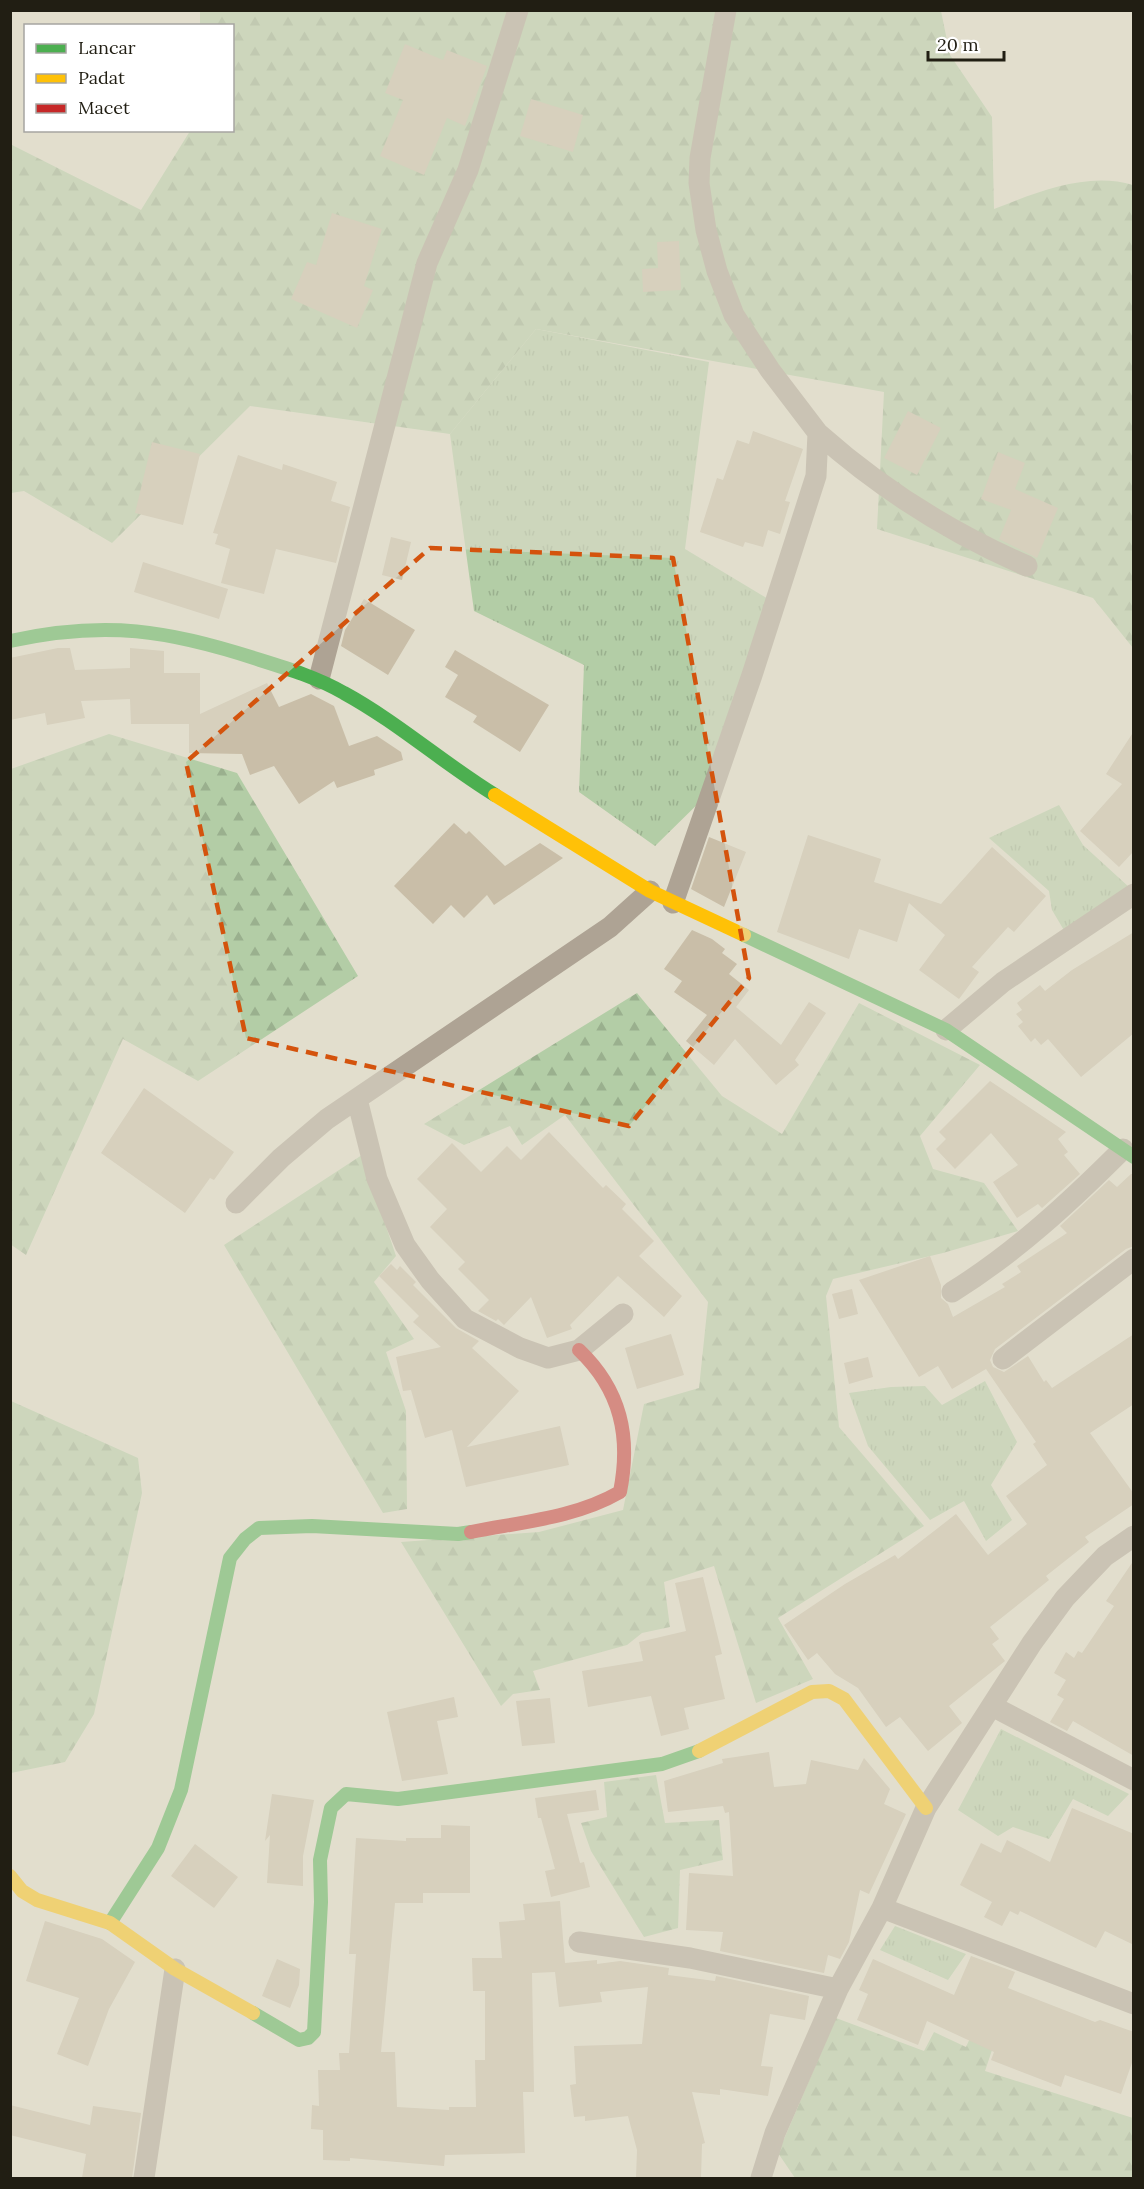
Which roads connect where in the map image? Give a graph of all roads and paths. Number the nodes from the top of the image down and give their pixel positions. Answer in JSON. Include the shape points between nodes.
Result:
{"nodes":[{"id":1,"x":518,"y":10,"type":"edge"},
{"id":2,"x":726,"y":10,"type":"edge"},
{"id":3,"x":819,"y":434,"type":"junction"},
{"id":4,"x":1028,"y":566,"type":"dead end"},
{"id":5,"x":10,"y":641,"type":"edge"},
{"id":6,"x":319,"y":679,"type":"junction"},
{"id":7,"x":650,"y":891,"type":"junction"},
{"id":8,"x":1134,"y":894,"type":"edge"},
{"id":9,"x":673,"y":903,"type":"junction"},
{"id":10,"x":946,"y":1030,"type":"junction"},
{"id":11,"x":357,"y":1099,"type":"junction"},
{"id":12,"x":1128,"y":1153,"type":"edge"},
{"id":13,"x":236,"y":1203,"type":"dead end"},
{"id":14,"x":1134,"y":1259,"type":"edge"},
{"id":15,"x":952,"y":1293,"type":"dead end"},
{"id":16,"x":623,"y":1314,"type":"dead end"},
{"id":17,"x":579,"y":1350,"type":"junction"},
{"id":18,"x":1003,"y":1359,"type":"dead end"},
{"id":19,"x":1134,"y":1536,"type":"edge"},
{"id":20,"x":992,"y":1706,"type":"junction"},
{"id":21,"x":1134,"y":1780,"type":"edge"},
{"id":22,"x":926,"y":1808,"type":"junction"},
{"id":23,"x":10,"y":1876,"type":"edge"},
{"id":24,"x":882,"y":1908,"type":"junction"},
{"id":25,"x":111,"y":1923,"type":"junction"},
{"id":26,"x":579,"y":1942,"type":"dead end"},
{"id":27,"x":175,"y":1969,"type":"junction"},
{"id":28,"x":838,"y":1989,"type":"junction"},
{"id":29,"x":1134,"y":2004,"type":"edge"},
{"id":30,"x":144,"y":2178,"type":"edge"},
{"id":31,"x":762,"y":2178,"type":"edge"}],
"edges":[{"from":1,"to":6,"type":"street","via":[[468,171],[427,263]]},
{"from":2,"to":3,"type":"street","via":[[700,158],[699,183],[706,230],[734,315]]},
{"from":3,"to":4,"type":"street","via":[[852,463],[915,507],[977,544]]},
{"from":3,"to":9,"type":"street","via":[[816,476]]},
{"from":5,"to":6,"type":"street","via":[[56,631],[115,629],[172,635],[203,641]]},
{"from":6,"to":7,"type":"street"},
{"from":7,"to":9,"type":"street"},
{"from":7,"to":11,"type":"street","via":[[610,927]]},
{"from":8,"to":10,"type":"street","via":[[1004,982]]},
{"from":9,"to":10,"type":"street"},
{"from":10,"to":12,"type":"street"},
{"from":11,"to":13,"type":"street","via":[[281,1158]]},
{"from":11,"to":17,"type":"street","via":[[376,1179],[405,1245],[430,1280],[465,1319],[520,1348],[548,1358]]},
{"from":12,"to":15,"type":"street"},
{"from":14,"to":18,"type":"street"},
{"from":16,"to":17,"type":"street"},
{"from":17,"to":25,"type":"street","via":[[596,1364],[618,1404],[627,1466],[620,1492],[564,1514],[458,1534],[312,1526],[260,1528],[244,1539],[230,1558],[181,1790],[158,1848]]},
{"from":19,"to":20,"type":"street","via":[[1105,1556],[1065,1598]]},
{"from":20,"to":21,"type":"street"},
{"from":20,"to":22,"type":"street"},
{"from":22,"to":24,"type":"street"},
{"from":22,"to":27,"type":"street","via":[[844,1699],[825,1689],[812,1692],[694,1754],[662,1764],[398,1799],[357,1794],[340,1797],[331,1808],[320,1860],[314,2032],[308,2038],[299,2040]]},
{"from":23,"to":25,"type":"street","via":[[22,1891],[38,1900]]},
{"from":24,"to":28,"type":"street"},
{"from":24,"to":29,"type":"street"},
{"from":25,"to":27,"type":"street"},
{"from":26,"to":28,"type":"street","via":[[690,1958]]},
{"from":27,"to":30,"type":"street"},
{"from":28,"to":31,"type":"street","via":[[775,2133]]}]}
